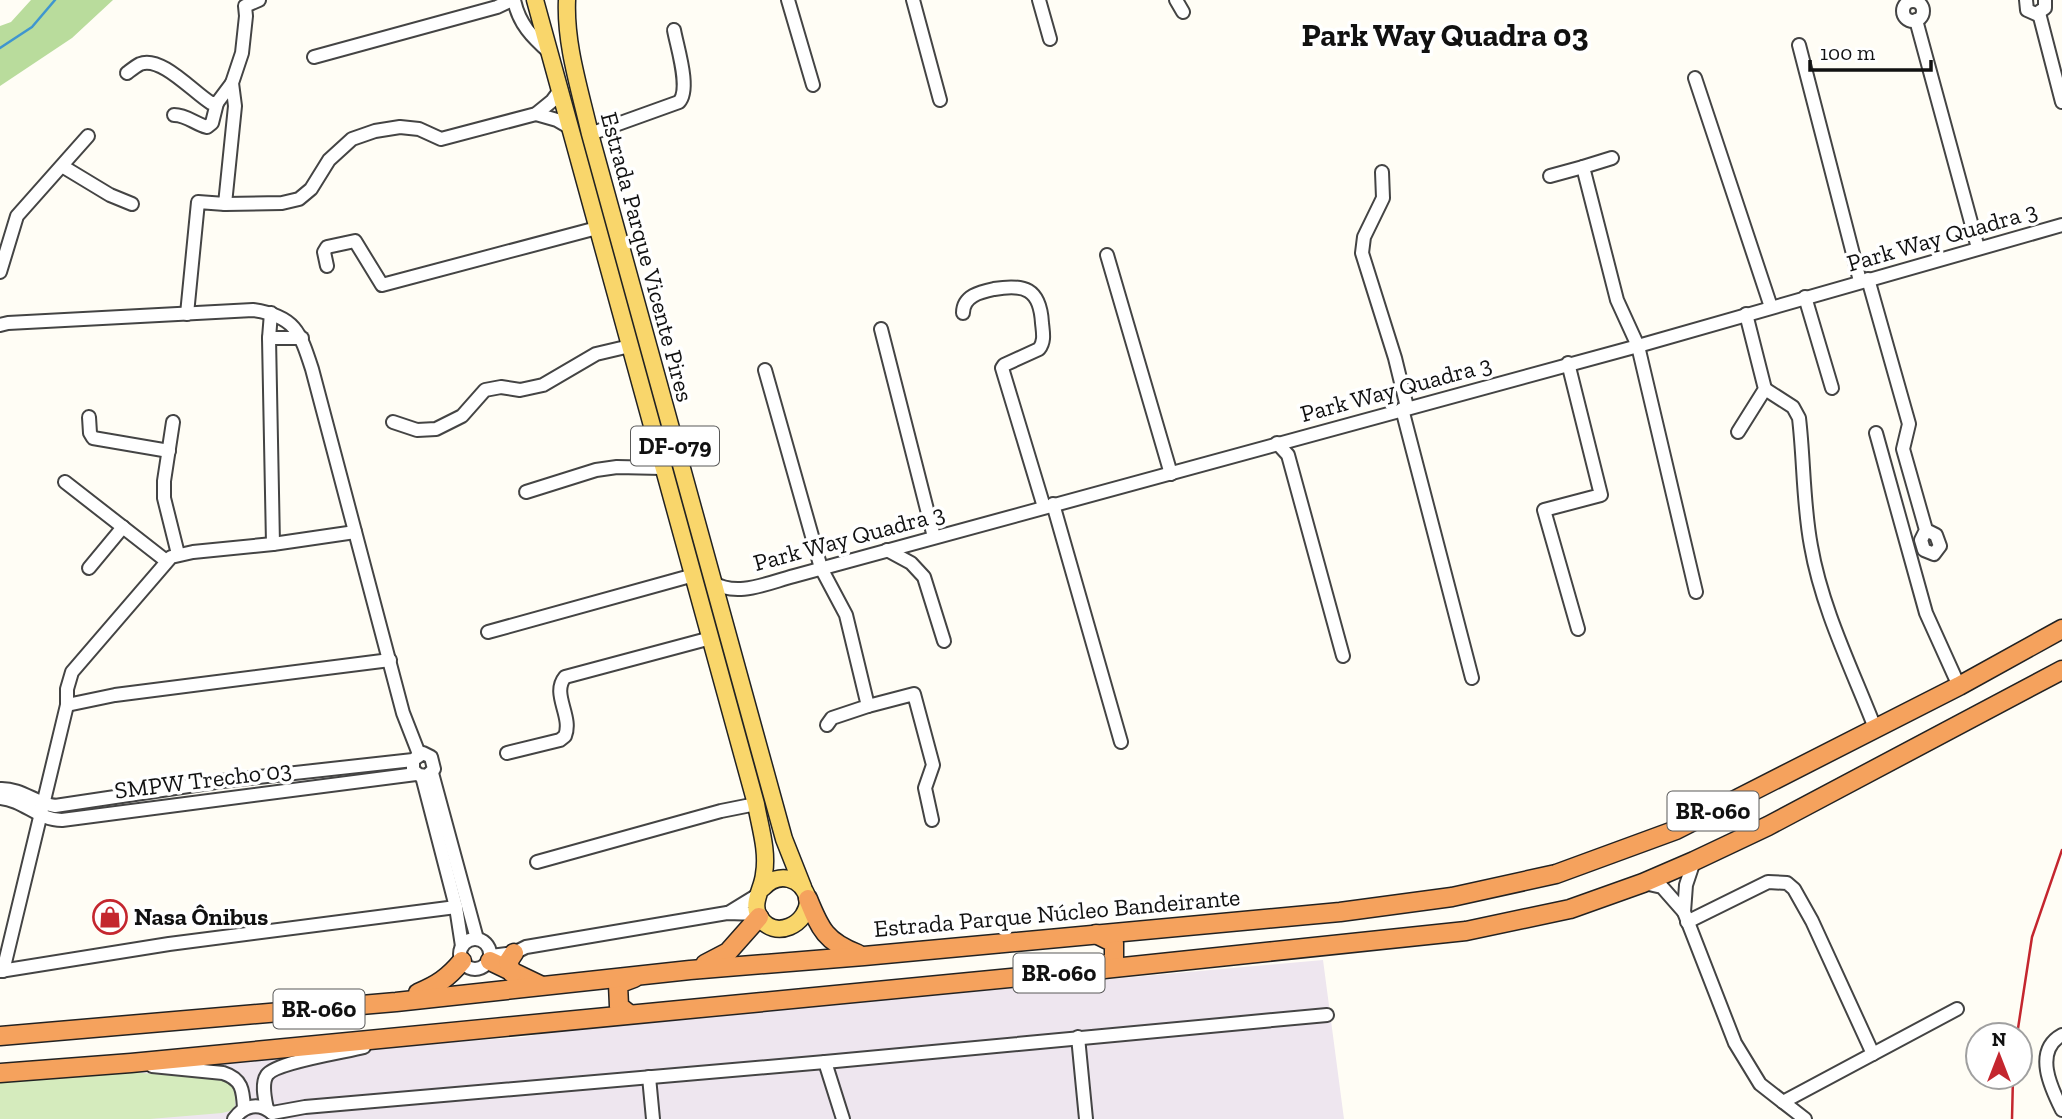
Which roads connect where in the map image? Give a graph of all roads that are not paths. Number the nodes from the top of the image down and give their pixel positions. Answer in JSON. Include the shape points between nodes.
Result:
{"nodes":[{"id":1,"x":232,"y":0,"type":"edge"},
{"id":2,"x":259,"y":0,"type":"edge"},
{"id":3,"x":513,"y":0,"type":"edge"},
{"id":4,"x":567,"y":0,"type":"edge"},
{"id":5,"x":788,"y":0,"type":"edge"},
{"id":6,"x":913,"y":0,"type":"edge"},
{"id":7,"x":1039,"y":0,"type":"edge"},
{"id":8,"x":1176,"y":0,"type":"edge"},
{"id":9,"x":2025,"y":0,"type":"edge"},
{"id":10,"x":2045,"y":0,"type":"edge"},
{"id":11,"x":536,"y":1,"type":"edge"},
{"id":12,"x":245,"y":6,"type":"junction"},
{"id":13,"x":1183,"y":12,"type":"dead end"},
{"id":14,"x":2039,"y":13,"type":"junction"},
{"id":15,"x":1916,"y":20,"type":"dead end"},
{"id":16,"x":674,"y":30,"type":"dead end"},
{"id":17,"x":1050,"y":39,"type":"dead end"},
{"id":18,"x":1798,"y":44,"type":"dead end"},
{"id":19,"x":550,"y":54,"type":"junction"},
{"id":20,"x":314,"y":57,"type":"dead end"},
{"id":21,"x":127,"y":73,"type":"dead end"},
{"id":22,"x":1695,"y":78,"type":"dead end"},
{"id":23,"x":232,"y":83,"type":"junction"},
{"id":24,"x":813,"y":85,"type":"dead end"},
{"id":25,"x":560,"y":90,"type":"junction"},
{"id":26,"x":940,"y":100,"type":"dead end"},
{"id":27,"x":2062,"y":102,"type":"edge"},
{"id":28,"x":218,"y":103,"type":"junction"},
{"id":29,"x":536,"y":114,"type":"junction"},
{"id":30,"x":174,"y":115,"type":"dead end"},
{"id":31,"x":569,"y":127,"type":"junction"},
{"id":32,"x":590,"y":134,"type":"junction"},
{"id":33,"x":88,"y":136,"type":"dead end"},
{"id":34,"x":1612,"y":158,"type":"dead end"},
{"id":35,"x":62,"y":166,"type":"junction"},
{"id":36,"x":1583,"y":167,"type":"junction"},
{"id":37,"x":1382,"y":172,"type":"dead end"},
{"id":38,"x":1550,"y":176,"type":"dead end"},
{"id":39,"x":132,"y":204,"type":"dead end"},
{"id":40,"x":225,"y":204,"type":"junction"},
{"id":41,"x":2062,"y":225,"type":"edge"},
{"id":42,"x":597,"y":228,"type":"junction"},
{"id":43,"x":3,"y":246,"type":"edge"},
{"id":44,"x":1978,"y":248,"type":"junction"},
{"id":45,"x":1107,"y":255,"type":"dead end"},
{"id":46,"x":327,"y":265,"type":"dead end"},
{"id":47,"x":0,"y":272,"type":"edge"},
{"id":48,"x":1864,"y":280,"type":"junction"},
{"id":49,"x":1805,"y":297,"type":"junction"},
{"id":50,"x":1771,"y":307,"type":"junction"},
{"id":51,"x":271,"y":313,"type":"junction"},
{"id":52,"x":963,"y":313,"type":"dead end"},
{"id":53,"x":187,"y":314,"type":"junction"},
{"id":54,"x":1745,"y":314,"type":"junction"},
{"id":55,"x":0,"y":325,"type":"edge"},
{"id":56,"x":881,"y":329,"type":"dead end"},
{"id":57,"x":269,"y":338,"type":"junction"},
{"id":58,"x":302,"y":338,"type":"junction"},
{"id":59,"x":630,"y":346,"type":"junction"},
{"id":60,"x":1638,"y":346,"type":"junction"},
{"id":61,"x":1568,"y":363,"type":"junction"},
{"id":62,"x":765,"y":370,"type":"dead end"},
{"id":63,"x":655,"y":376,"type":"junction"},
{"id":64,"x":639,"y":382,"type":"junction"},
{"id":65,"x":1832,"y":388,"type":"dead end"},
{"id":66,"x":1765,"y":389,"type":"junction"},
{"id":67,"x":1404,"y":408,"type":"junction"},
{"id":68,"x":89,"y":417,"type":"dead end"},
{"id":69,"x":173,"y":422,"type":"dead end"},
{"id":70,"x":393,"y":422,"type":"dead end"},
{"id":71,"x":1738,"y":432,"type":"dead end"},
{"id":72,"x":1876,"y":433,"type":"dead end"},
{"id":73,"x":1292,"y":439,"type":"junction"},
{"id":74,"x":1277,"y":443,"type":"junction"},
{"id":75,"x":169,"y":451,"type":"junction"},
{"id":76,"x":1288,"y":455,"type":"junction"},
{"id":77,"x":662,"y":468,"type":"junction"},
{"id":78,"x":1171,"y":474,"type":"junction"},
{"id":79,"x":65,"y":482,"type":"dead end"},
{"id":80,"x":526,"y":492,"type":"dead end"},
{"id":81,"x":1048,"y":505,"type":"junction"},
{"id":82,"x":123,"y":527,"type":"junction"},
{"id":83,"x":1926,"y":530,"type":"dead end"},
{"id":84,"x":355,"y":531,"type":"junction"},
{"id":85,"x":934,"y":537,"type":"junction"},
{"id":86,"x":273,"y":544,"type":"junction"},
{"id":87,"x":887,"y":550,"type":"junction"},
{"id":88,"x":178,"y":554,"type":"junction"},
{"id":89,"x":165,"y":560,"type":"junction"},
{"id":90,"x":89,"y":568,"type":"dead end"},
{"id":91,"x":821,"y":568,"type":"junction"},
{"id":92,"x":694,"y":575,"type":"junction"},
{"id":93,"x":712,"y":582,"type":"junction"},
{"id":94,"x":741,"y":590,"type":"junction"},
{"id":95,"x":1696,"y":592,"type":"dead end"},
{"id":96,"x":721,"y":609,"type":"junction"},
{"id":97,"x":1578,"y":629,"type":"dead end"},
{"id":98,"x":2062,"y":629,"type":"edge"},
{"id":99,"x":488,"y":632,"type":"dead end"},
{"id":100,"x":711,"y":638,"type":"junction"},
{"id":101,"x":944,"y":641,"type":"dead end"},
{"id":102,"x":1343,"y":656,"type":"dead end"},
{"id":103,"x":390,"y":660,"type":"junction"},
{"id":104,"x":2062,"y":670,"type":"edge"},
{"id":105,"x":1472,"y":678,"type":"dead end"},
{"id":106,"x":1958,"y":686,"type":"junction"},
{"id":107,"x":67,"y":705,"type":"junction"},
{"id":108,"x":868,"y":706,"type":"junction"},
{"id":109,"x":827,"y":725,"type":"dead end"},
{"id":110,"x":1875,"y":728,"type":"junction"},
{"id":111,"x":1121,"y":741,"type":"dead end"},
{"id":112,"x":507,"y":753,"type":"dead end"},
{"id":113,"x":416,"y":757,"type":"junction"},
{"id":114,"x":349,"y":767,"type":"junction"},
{"id":115,"x":423,"y":774,"type":"junction"},
{"id":116,"x":222,"y":781,"type":"junction"},
{"id":117,"x":350,"y":783,"type":"junction"},
{"id":118,"x":0,"y":789,"type":"edge"},
{"id":119,"x":139,"y":793,"type":"junction"},
{"id":120,"x":0,"y":798,"type":"edge"},
{"id":121,"x":225,"y":799,"type":"junction"},
{"id":122,"x":755,"y":804,"type":"junction"},
{"id":123,"x":140,"y":809,"type":"junction"},
{"id":124,"x":42,"y":810,"type":"junction"},
{"id":125,"x":932,"y":820,"type":"dead end"},
{"id":126,"x":1694,"y":861,"type":"junction"},
{"id":127,"x":537,"y":862,"type":"dead end"},
{"id":128,"x":1643,"y":883,"type":"junction"},
{"id":129,"x":761,"y":891,"type":"junction"},
{"id":130,"x":805,"y":893,"type":"junction"},
{"id":131,"x":456,"y":907,"type":"junction"},
{"id":132,"x":1711,"y":910,"type":"junction"},
{"id":133,"x":1685,"y":912,"type":"junction"},
{"id":134,"x":727,"y":914,"type":"junction"},
{"id":135,"x":759,"y":915,"type":"junction"},
{"id":136,"x":1096,"y":934,"type":"junction"},
{"id":137,"x":477,"y":939,"type":"junction"},
{"id":138,"x":520,"y":950,"type":"junction"},
{"id":139,"x":462,"y":954,"type":"junction"},
{"id":140,"x":490,"y":954,"type":"junction"},
{"id":141,"x":864,"y":956,"type":"junction"},
{"id":142,"x":1104,"y":969,"type":"junction"},
{"id":143,"x":690,"y":970,"type":"junction"},
{"id":144,"x":1,"y":971,"type":"edge"},
{"id":145,"x":512,"y":973,"type":"junction"},
{"id":146,"x":637,"y":977,"type":"junction"},
{"id":147,"x":543,"y":986,"type":"junction"},
{"id":148,"x":396,"y":1002,"type":"junction"},
{"id":149,"x":1957,"y":1009,"type":"dead end"},
{"id":150,"x":629,"y":1014,"type":"junction"},
{"id":151,"x":1327,"y":1015,"type":"dead end"},
{"id":152,"x":410,"y":1035,"type":"junction"},
{"id":153,"x":0,"y":1036,"type":"edge"},
{"id":154,"x":1078,"y":1037,"type":"junction"},
{"id":155,"x":2059,"y":1037,"type":"edge"},
{"id":156,"x":1873,"y":1054,"type":"junction"},
{"id":157,"x":825,"y":1062,"type":"junction"},
{"id":158,"x":131,"y":1063,"type":"junction"},
{"id":159,"x":0,"y":1073,"type":"edge"},
{"id":160,"x":649,"y":1077,"type":"junction"},
{"id":161,"x":1783,"y":1102,"type":"junction"},
{"id":162,"x":244,"y":1108,"type":"junction"},
{"id":163,"x":2062,"y":1110,"type":"edge"},
{"id":164,"x":272,"y":1113,"type":"edge"},
{"id":165,"x":1799,"y":1117,"type":"edge"},
{"id":166,"x":234,"y":1119,"type":"edge"},
{"id":167,"x":653,"y":1119,"type":"edge"},
{"id":168,"x":843,"y":1119,"type":"edge"},
{"id":169,"x":1086,"y":1119,"type":"edge"}],
"edges":[{"from":1,"to":12,"type":"street"},
{"from":2,"to":12,"type":"street"},
{"from":3,"to":19,"type":"street","via":[[528,34]]},
{"from":3,"to":20,"type":"street"},
{"from":4,"to":11,"type":"main road","via":[[549,6]]},
{"from":4,"to":32,"type":"main road","name":"Estrada Parque Vicente Pires","number":"DF-079","via":[[569,42]]},
{"from":5,"to":24,"type":"street"},
{"from":6,"to":26,"type":"street"},
{"from":7,"to":17,"type":"street"},
{"from":8,"to":13,"type":"street"},
{"from":9,"to":14,"type":"street","via":[[2027,10]]},
{"from":10,"to":14,"type":"street"},
{"from":11,"to":19,"type":"main road","name":"Estrada Parque Vicente Pires","number":"DF-079"},
{"from":12,"to":23,"type":"street","via":[[242,53]]},
{"from":14,"to":27,"type":"street"},
{"from":15,"to":44,"type":"street"},
{"from":16,"to":32,"type":"street","via":[[685,84],[683,98]]},
{"from":18,"to":48,"type":"street"},
{"from":19,"to":25,"type":"main road","name":"Estrada Parque Vicente Pires","number":"DF-079"},
{"from":21,"to":28,"type":"street","via":[[141,63],[152,63],[172,72],[202,98]]},
{"from":22,"to":50,"type":"street"},
{"from":23,"to":28,"type":"street"},
{"from":23,"to":40,"type":"street","via":[[235,106]]},
{"from":25,"to":29,"type":"street"},
{"from":25,"to":31,"type":"main road","name":"Estrada Parque Vicente Pires","number":"DF-079"},
{"from":28,"to":30,"type":"street","via":[[207,127]]},
{"from":29,"to":31,"type":"street"},
{"from":29,"to":40,"type":"street","via":[[441,139],[419,129],[375,131],[352,139],[329,160],[311,190],[299,200]]},
{"from":31,"to":42,"type":"main road","name":"Estrada Parque Vicente Pires","number":"DF-079"},
{"from":32,"to":63,"type":"main road","name":"Estrada Parque Vicente Pires","number":"DF-079"},
{"from":33,"to":35,"type":"street"},
{"from":34,"to":36,"type":"street"},
{"from":35,"to":39,"type":"street"},
{"from":35,"to":43,"type":"street","via":[[17,216]]},
{"from":36,"to":38,"type":"street"},
{"from":36,"to":60,"type":"street","via":[[1617,300]]},
{"from":37,"to":67,"type":"street","via":[[1383,198],[1364,237],[1362,253],[1395,358]]},
{"from":40,"to":53,"type":"street","via":[[198,202]]},
{"from":41,"to":44,"type":"street","name":"Park Way Quadra 3"},
{"from":42,"to":46,"type":"street","via":[[382,285],[355,241],[327,247]]},
{"from":42,"to":59,"type":"main road","name":"Estrada Parque Vicente Pires","number":"DF-079"},
{"from":43,"to":47,"type":"street"},
{"from":44,"to":48,"type":"street","name":"Park Way Quadra 3"},
{"from":45,"to":78,"type":"street"},
{"from":48,"to":49,"type":"street","name":"Park Way Quadra 3"},
{"from":48,"to":83,"type":"street","via":[[1883,326],[1909,424],[1903,449]]},
{"from":49,"to":50,"type":"street","name":"Park Way Quadra 3"},
{"from":49,"to":65,"type":"street"},
{"from":50,"to":54,"type":"street","name":"Park Way Quadra 3"},
{"from":51,"to":53,"type":"street"},
{"from":51,"to":57,"type":"street"},
{"from":51,"to":58,"type":"street","via":[[295,327]]},
{"from":52,"to":81,"type":"street","via":[[967,300],[975,294],[1013,286],[1032,293],[1037,303],[1042,345],[1002,368]]},
{"from":53,"to":55,"type":"street"},
{"from":54,"to":60,"type":"street","name":"Park Way Quadra 3"},
{"from":54,"to":66,"type":"street"},
{"from":56,"to":85,"type":"street"},
{"from":57,"to":58,"type":"street"},
{"from":57,"to":86,"type":"street"},
{"from":58,"to":84,"type":"street"},
{"from":59,"to":64,"type":"main road","name":"Estrada Parque Vicente Pires","number":"DF-079"},
{"from":59,"to":70,"type":"street","via":[[596,354],[543,386],[485,390],[462,416],[436,429],[417,430]]},
{"from":60,"to":61,"type":"street","name":"Park Way Quadra 3"},
{"from":60,"to":95,"type":"street"},
{"from":61,"to":67,"type":"street","name":"Park Way Quadra 3"},
{"from":61,"to":97,"type":"street","via":[[1601,495],[1544,510]]},
{"from":62,"to":91,"type":"street"},
{"from":63,"to":64,"type":"main road","via":[[648,374]]},
{"from":63,"to":93,"type":"main road","name":"Estrada Parque Vicente Pires","number":"DF-079"},
{"from":64,"to":77,"type":"main road","name":"Estrada Parque Vicente Pires","number":"DF-079"},
{"from":66,"to":71,"type":"street"},
{"from":66,"to":110,"type":"street","via":[[1793,407],[1799,418],[1811,548],[1827,604]]},
{"from":67,"to":73,"type":"street","name":"Park Way Quadra 3"},
{"from":67,"to":105,"type":"street"},
{"from":68,"to":75,"type":"street","via":[[93,438]]},
{"from":69,"to":75,"type":"street"},
{"from":72,"to":106,"type":"street","via":[[1926,613]]},
{"from":73,"to":74,"type":"street","name":"Park Way Quadra 3"},
{"from":73,"to":76,"type":"street"},
{"from":74,"to":76,"type":"street"},
{"from":74,"to":78,"type":"street","name":"Park Way Quadra 3"},
{"from":75,"to":88,"type":"street","via":[[164,498]]},
{"from":76,"to":102,"type":"street"},
{"from":77,"to":80,"type":"street","via":[[596,470]]},
{"from":77,"to":92,"type":"main road","name":"Estrada Parque Vicente Pires","number":"DF-079"},
{"from":78,"to":81,"type":"street","name":"Park Way Quadra 3"},
{"from":79,"to":82,"type":"street"},
{"from":81,"to":85,"type":"street","name":"Park Way Quadra 3"},
{"from":81,"to":111,"type":"street"},
{"from":82,"to":89,"type":"street"},
{"from":82,"to":90,"type":"street"},
{"from":84,"to":86,"type":"street"},
{"from":84,"to":103,"type":"street"},
{"from":85,"to":87,"type":"street","name":"Park Way Quadra 3"},
{"from":86,"to":88,"type":"street"},
{"from":87,"to":91,"type":"street","name":"Park Way Quadra 3"},
{"from":87,"to":101,"type":"street","via":[[925,577]]},
{"from":88,"to":89,"type":"street"},
{"from":89,"to":107,"type":"street","via":[[72,672]]},
{"from":91,"to":94,"type":"street","name":"Park Way Quadra 3"},
{"from":91,"to":108,"type":"street","via":[[846,615]]},
{"from":92,"to":99,"type":"street"},
{"from":92,"to":100,"type":"main road","name":"Estrada Parque Vicente Pires","number":"DF-079"},
{"from":93,"to":94,"type":"street","name":"Park Way Quadra 3"},
{"from":93,"to":96,"type":"main road","name":"Estrada Parque Vicente Pires","number":"DF-079"},
{"from":94,"to":96,"type":"street","name":"Park Way Quadra 3"},
{"from":96,"to":130,"type":"main road","name":"Estrada Parque Vicente Pires","number":"DF-079","via":[[784,839]]},
{"from":98,"to":106,"type":"highway","name":"Estrada Parque Núcleo Bandeirante","number":"BR-060"},
{"from":100,"to":112,"type":"street","via":[[565,677],[560,691],[568,723],[565,736]]},
{"from":100,"to":122,"type":"main road","name":"Estrada Parque Vicente Pires","number":"DF-079"},
{"from":103,"to":107,"type":"street"},
{"from":103,"to":113,"type":"street"},
{"from":104,"to":126,"type":"highway","number":"BR-060"},
{"from":106,"to":110,"type":"highway","name":"Estrada Parque Núcleo Bandeirante","number":"BR-060"},
{"from":107,"to":124,"type":"street"},
{"from":108,"to":109,"type":"street","via":[[832,718]]},
{"from":108,"to":125,"type":"street","via":[[914,694],[933,765],[925,788]]},
{"from":110,"to":136,"type":"highway","name":"Estrada Parque Núcleo Bandeirante","number":"BR-060","via":[[1676,830],[1556,874],[1452,897],[1378,907]]},
{"from":113,"to":114,"type":"street"},
{"from":113,"to":115,"type":"street","via":[[413,770]]},
{"from":113,"to":115,"type":"street","via":[[428,754],[435,765]]},
{"from":114,"to":116,"type":"street"},
{"from":114,"to":117,"type":"street"},
{"from":115,"to":117,"type":"street","name":"SMPW Trecho 03"},
{"from":115,"to":131,"type":"street"},
{"from":115,"to":137,"type":"street"},
{"from":116,"to":119,"type":"street"},
{"from":116,"to":121,"type":"street"},
{"from":117,"to":121,"type":"street","name":"SMPW Trecho 03"},
{"from":118,"to":124,"type":"street","via":[[20,792]]},
{"from":119,"to":123,"type":"street"},
{"from":119,"to":124,"type":"street"},
{"from":120,"to":124,"type":"street","name":"SMPW Trecho 03"},
{"from":121,"to":123,"type":"street","name":"SMPW Trecho 03"},
{"from":122,"to":127,"type":"street"},
{"from":122,"to":129,"type":"main road","name":"Estrada Parque Vicente Pires","number":"DF-079","via":[[766,863]]},
{"from":123,"to":124,"type":"street","name":"SMPW Trecho 03","via":[[62,820],[49,820]]},
{"from":124,"to":144,"type":"street"},
{"from":126,"to":128,"type":"highway","number":"BR-060"},
{"from":126,"to":133,"type":"street","via":[[1686,885]]},
{"from":128,"to":133,"type":"street","via":[[1662,887]]},
{"from":128,"to":142,"type":"highway","number":"BR-060","via":[[1570,909],[1466,931]]},
{"from":129,"to":130,"type":"main road","via":[[773,880],[786,878]]},
{"from":129,"to":134,"type":"street"},
{"from":129,"to":135,"type":"main road","name":"Estrada Parque Vicente Pires","number":"DF-079","via":[[756,901]]},
{"from":130,"to":135,"type":"main road","via":[[804,917],[793,926],[776,928]]},
{"from":130,"to":141,"type":"highway","via":[[827,936]]},
{"from":131,"to":139,"type":"street"},
{"from":131,"to":144,"type":"street"},
{"from":132,"to":133,"type":"street"},
{"from":132,"to":133,"type":"street"},
{"from":132,"to":156,"type":"street","via":[[1768,882],[1787,883],[1794,889]]},
{"from":133,"to":161,"type":"street","via":[[1746,1065],[1760,1084]]},
{"from":134,"to":135,"type":"street"},
{"from":134,"to":138,"type":"street"},
{"from":135,"to":143,"type":"highway","via":[[729,952]]},
{"from":136,"to":141,"type":"highway","name":"Estrada Parque Núcleo Bandeirante","number":"BR-060"},
{"from":136,"to":142,"type":"highway","via":[[1114,943],[1114,958]]},
{"from":137,"to":139,"type":"street","via":[[469,940]]},
{"from":137,"to":140,"type":"street"},
{"from":138,"to":140,"type":"street"},
{"from":138,"to":145,"type":"highway","via":[[508,962]]},
{"from":139,"to":140,"type":"street","via":[[467,968],[476,970],[484,967]]},
{"from":139,"to":148,"type":"highway","via":[[449,977]]},
{"from":140,"to":145,"type":"highway"},
{"from":141,"to":143,"type":"highway","name":"Estrada Parque Núcleo Bandeirante","number":"BR-060"},
{"from":142,"to":150,"type":"highway","number":"BR-060"},
{"from":143,"to":146,"type":"highway","name":"Estrada Parque Núcleo Bandeirante","number":"BR-060"},
{"from":145,"to":147,"type":"highway"},
{"from":146,"to":147,"type":"highway","name":"Estrada Parque Núcleo Bandeirante","number":"BR-060"},
{"from":146,"to":150,"type":"highway","via":[[618,985],[619,1006]]},
{"from":147,"to":148,"type":"highway","name":"Estrada Parque Núcleo Bandeirante","number":"BR-060"},
{"from":148,"to":153,"type":"highway","name":"Estrada Parque Núcleo Bandeirante","number":"BR-060"},
{"from":149,"to":156,"type":"street"},
{"from":150,"to":152,"type":"highway","number":"BR-060"},
{"from":151,"to":154,"type":"street"},
{"from":152,"to":158,"type":"highway","number":"BR-060"},
{"from":152,"to":164,"type":"street","via":[[278,1067],[265,1080]]},
{"from":154,"to":157,"type":"street"},
{"from":154,"to":169,"type":"street"},
{"from":155,"to":163,"type":"street","via":[[2046,1056]]},
{"from":156,"to":161,"type":"street"},
{"from":157,"to":160,"type":"street"},
{"from":157,"to":168,"type":"street"},
{"from":158,"to":159,"type":"highway","number":"BR-060"},
{"from":158,"to":162,"type":"street","via":[[234,1076],[243,1091]]},
{"from":160,"to":164,"type":"street"},
{"from":160,"to":167,"type":"street"},
{"from":161,"to":165,"type":"street"},
{"from":162,"to":164,"type":"street","via":[[260,1106]]},
{"from":162,"to":166,"type":"street"}]}
